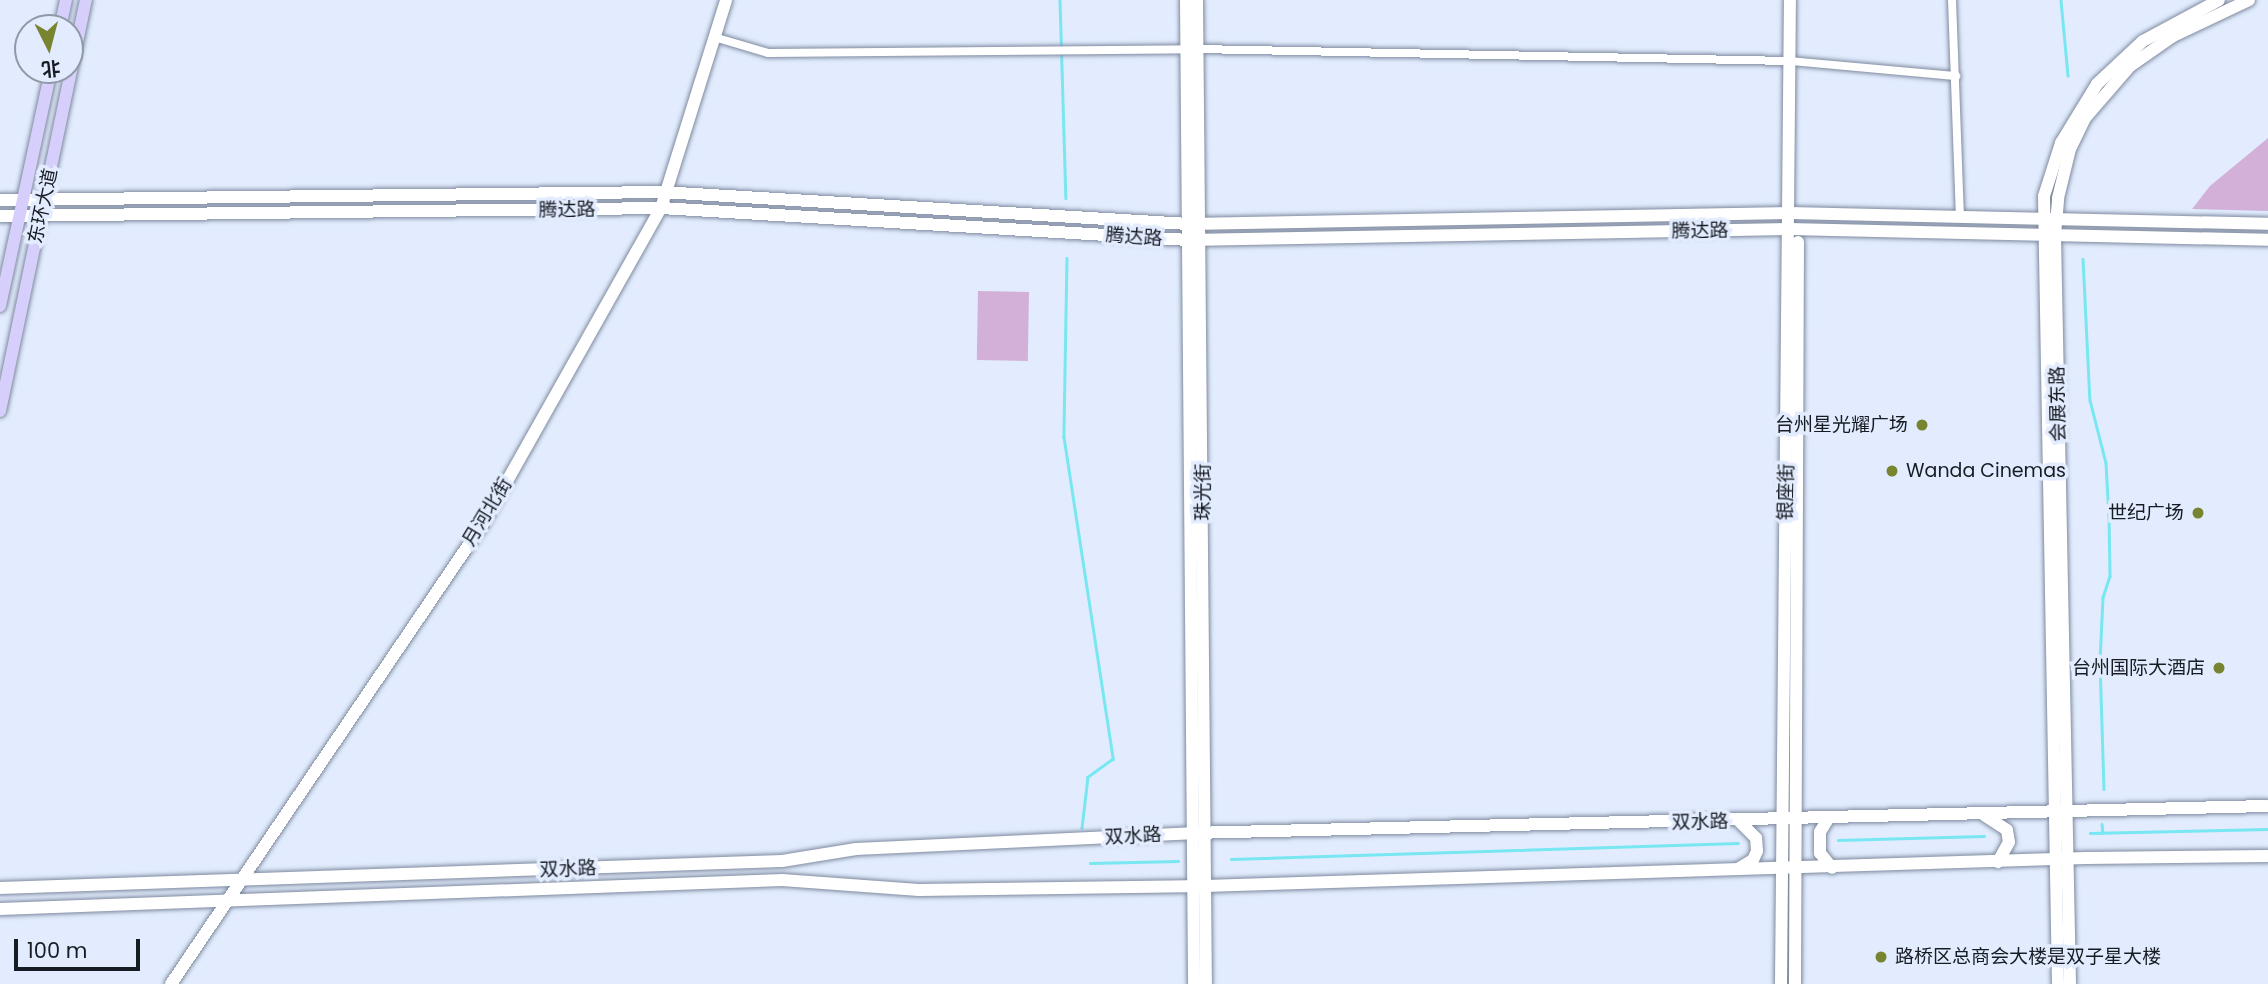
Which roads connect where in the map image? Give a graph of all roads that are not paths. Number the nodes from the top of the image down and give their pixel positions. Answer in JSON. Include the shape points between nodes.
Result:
{"nodes":[{"id":1,"x":86,"y":0,"type":"edge"},
{"id":2,"x":726,"y":0,"type":"edge"},
{"id":3,"x":1186,"y":0,"type":"edge"},
{"id":4,"x":1197,"y":0,"type":"edge"},
{"id":5,"x":1790,"y":0,"type":"edge"},
{"id":6,"x":1798,"y":0,"type":"edge"},
{"id":7,"x":1952,"y":0,"type":"edge"},
{"id":8,"x":2219,"y":0,"type":"edge"},
{"id":9,"x":2249,"y":0,"type":"edge"},
{"id":10,"x":715,"y":37,"type":"junction"},
{"id":11,"x":1191,"y":49,"type":"junction"},
{"id":12,"x":1795,"y":61,"type":"junction"},
{"id":13,"x":1956,"y":76,"type":"junction"},
{"id":14,"x":48,"y":84,"type":"edge"},
{"id":15,"x":666,"y":192,"type":"junction"},
{"id":16,"x":45,"y":197,"type":"junction"},
{"id":17,"x":23,"y":199,"type":"junction"},
{"id":18,"x":0,"y":200,"type":"edge"},
{"id":19,"x":661,"y":208,"type":"junction"},
{"id":20,"x":1794,"y":213,"type":"junction"},
{"id":21,"x":19,"y":214,"type":"junction"},
{"id":22,"x":41,"y":215,"type":"junction"},
{"id":23,"x":0,"y":216,"type":"edge"},
{"id":24,"x":1959,"y":217,"type":"junction"},
{"id":25,"x":2042,"y":219,"type":"junction"},
{"id":26,"x":2057,"y":219,"type":"junction"},
{"id":27,"x":1195,"y":224,"type":"junction"},
{"id":28,"x":2268,"y":224,"type":"edge"},
{"id":29,"x":1793,"y":230,"type":"junction"},
{"id":30,"x":2042,"y":235,"type":"junction"},
{"id":31,"x":2055,"y":235,"type":"junction"},
{"id":32,"x":1195,"y":240,"type":"junction"},
{"id":33,"x":2268,"y":240,"type":"edge"},
{"id":34,"x":0,"y":306,"type":"edge"},
{"id":35,"x":0,"y":411,"type":"edge"},
{"id":36,"x":2268,"y":806,"type":"edge"},
{"id":37,"x":2092,"y":810,"type":"junction"},
{"id":38,"x":2060,"y":811,"type":"junction"},
{"id":39,"x":1978,"y":813,"type":"junction"},
{"id":40,"x":1828,"y":819,"type":"junction"},
{"id":41,"x":1739,"y":821,"type":"junction"},
{"id":42,"x":1789,"y":821,"type":"junction"},
{"id":43,"x":1198,"y":833,"type":"junction"},
{"id":44,"x":2268,"y":856,"type":"edge"},
{"id":45,"x":2086,"y":858,"type":"junction"},
{"id":46,"x":2061,"y":859,"type":"junction"},
{"id":47,"x":1998,"y":862,"type":"junction"},
{"id":48,"x":1832,"y":868,"type":"junction"},
{"id":49,"x":1780,"y":869,"type":"junction"},
{"id":50,"x":1797,"y":869,"type":"junction"},
{"id":51,"x":1735,"y":871,"type":"junction"},
{"id":52,"x":240,"y":880,"type":"junction"},
{"id":53,"x":1198,"y":886,"type":"junction"},
{"id":54,"x":0,"y":888,"type":"edge"},
{"id":55,"x":226,"y":901,"type":"junction"},
{"id":56,"x":0,"y":909,"type":"edge"},
{"id":57,"x":171,"y":984,"type":"edge"},
{"id":58,"x":1194,"y":984,"type":"edge"},
{"id":59,"x":1206,"y":984,"type":"edge"},
{"id":60,"x":1781,"y":984,"type":"edge"},
{"id":61,"x":1795,"y":984,"type":"edge"},
{"id":62,"x":2058,"y":984,"type":"edge"},
{"id":63,"x":2070,"y":984,"type":"edge"}],
"edges":[{"from":1,"to":16,"type":"main road","name":"东环大道"},
{"from":2,"to":10,"type":"main road","name":"月河北街"},
{"from":3,"to":11,"type":"main road","name":"珠光街"},
{"from":4,"to":11,"type":"main road","name":"珠光街"},
{"from":5,"to":12,"type":"main road"},
{"from":6,"to":12,"type":"main road"},
{"from":7,"to":13,"type":"street"},
{"from":8,"to":25,"type":"main road","name":"会展东路","via":[[2143,41],[2097,84],[2061,143]]},
{"from":9,"to":26,"type":"main road","name":"会展东路","via":[[2151,49],[2108,90],[2085,118],[2070,149]]},
{"from":10,"to":11,"type":"street","via":[[768,53]]},
{"from":10,"to":15,"type":"main road","name":"月河北街"},
{"from":11,"to":12,"type":"street"},
{"from":11,"to":27,"type":"main road","name":"珠光街"},
{"from":12,"to":13,"type":"street"},
{"from":12,"to":20,"type":"main road","name":"银座街"},
{"from":13,"to":24,"type":"street"},
{"from":14,"to":17,"type":"main road","name":"东环大道"},
{"from":15,"to":16,"type":"main road","name":"腾达路"},
{"from":15,"to":19,"type":"main road","name":"月河北街"},
{"from":15,"to":27,"type":"main road","name":"腾达路"},
{"from":16,"to":17,"type":"main road","name":"腾达路"},
{"from":16,"to":22,"type":"main road","name":"东环大道"},
{"from":17,"to":18,"type":"main road","name":"腾达路"},
{"from":17,"to":21,"type":"main road","name":"东环大道"},
{"from":19,"to":22,"type":"main road","name":"腾达路","via":[[233,217]]},
{"from":19,"to":32,"type":"main road","name":"腾达路"},
{"from":19,"to":52,"type":"main road","name":"月河北街","via":[[484,522]]},
{"from":20,"to":24,"type":"main road","name":"腾达路"},
{"from":20,"to":27,"type":"main road","name":"腾达路"},
{"from":20,"to":29,"type":"main road","name":"银座街"},
{"from":21,"to":22,"type":"main road","name":"腾达路"},
{"from":21,"to":23,"type":"main road","name":"腾达路"},
{"from":21,"to":34,"type":"main road","name":"东环大道"},
{"from":22,"to":35,"type":"main road","name":"东环大道"},
{"from":24,"to":25,"type":"main road","name":"腾达路"},
{"from":25,"to":26,"type":"main road","name":"腾达路"},
{"from":25,"to":30,"type":"main road","name":"会展东路"},
{"from":26,"to":28,"type":"main road","name":"腾达路"},
{"from":26,"to":31,"type":"main road","name":"会展东路"},
{"from":27,"to":32,"type":"main road","name":"珠光街"},
{"from":29,"to":30,"type":"main road","name":"腾达路"},
{"from":29,"to":32,"type":"main road","name":"腾达路"},
{"from":29,"to":42,"type":"main road","name":"银座街"},
{"from":30,"to":31,"type":"main road","name":"腾达路"},
{"from":30,"to":38,"type":"main road","name":"会展东路"},
{"from":31,"to":33,"type":"main road","name":"腾达路"},
{"from":31,"to":38,"type":"main road","name":"会展东路"},
{"from":32,"to":43,"type":"main road","name":"珠光街"},
{"from":36,"to":37,"type":"main road","name":"双水路"},
{"from":37,"to":38,"type":"main road","name":"双水路"},
{"from":37,"to":45,"type":"main road","via":[[2078,817],[2070,842],[2074,852]]},
{"from":38,"to":39,"type":"main road","name":"双水路"},
{"from":38,"to":46,"type":"main road","name":"会展东路"},
{"from":39,"to":40,"type":"main road","name":"双水路"},
{"from":39,"to":47,"type":"main road","via":[[2007,830],[2008,842]]},
{"from":40,"to":42,"type":"main road","name":"双水路"},
{"from":40,"to":48,"type":"main road","via":[[1820,832],[1820,853]]},
{"from":41,"to":42,"type":"main road","name":"双水路"},
{"from":41,"to":43,"type":"main road","name":"双水路"},
{"from":41,"to":51,"type":"main road","via":[[1756,838],[1757,851],[1753,860]]},
{"from":42,"to":49,"type":"main road","name":"银座街"},
{"from":42,"to":50,"type":"main road"},
{"from":43,"to":52,"type":"main road","name":"双水路","via":[[856,849],[782,862]]},
{"from":43,"to":53,"type":"main road","name":"珠光街"},
{"from":44,"to":45,"type":"main road","name":"双水路"},
{"from":45,"to":46,"type":"main road","name":"双水路"},
{"from":46,"to":47,"type":"main road","name":"双水路"},
{"from":46,"to":62,"type":"main road","name":"会展东路"},
{"from":46,"to":63,"type":"main road","name":"会展东路"},
{"from":47,"to":48,"type":"main road","name":"双水路"},
{"from":48,"to":50,"type":"main road","name":"双水路"},
{"from":49,"to":50,"type":"main road","name":"双水路"},
{"from":49,"to":51,"type":"main road","name":"双水路"},
{"from":49,"to":60,"type":"main road","name":"银座街"},
{"from":50,"to":61,"type":"main road"},
{"from":51,"to":53,"type":"main road","name":"双水路"},
{"from":52,"to":54,"type":"main road","name":"双水路"},
{"from":52,"to":55,"type":"main road","name":"月河北街"},
{"from":53,"to":55,"type":"main road","name":"双水路","via":[[919,890],[782,880]]},
{"from":53,"to":58,"type":"main road","name":"珠光街"},
{"from":53,"to":59,"type":"main road","name":"珠光街"},
{"from":55,"to":56,"type":"main road","name":"双水路"},
{"from":55,"to":57,"type":"main road","name":"月河北街"}]}
